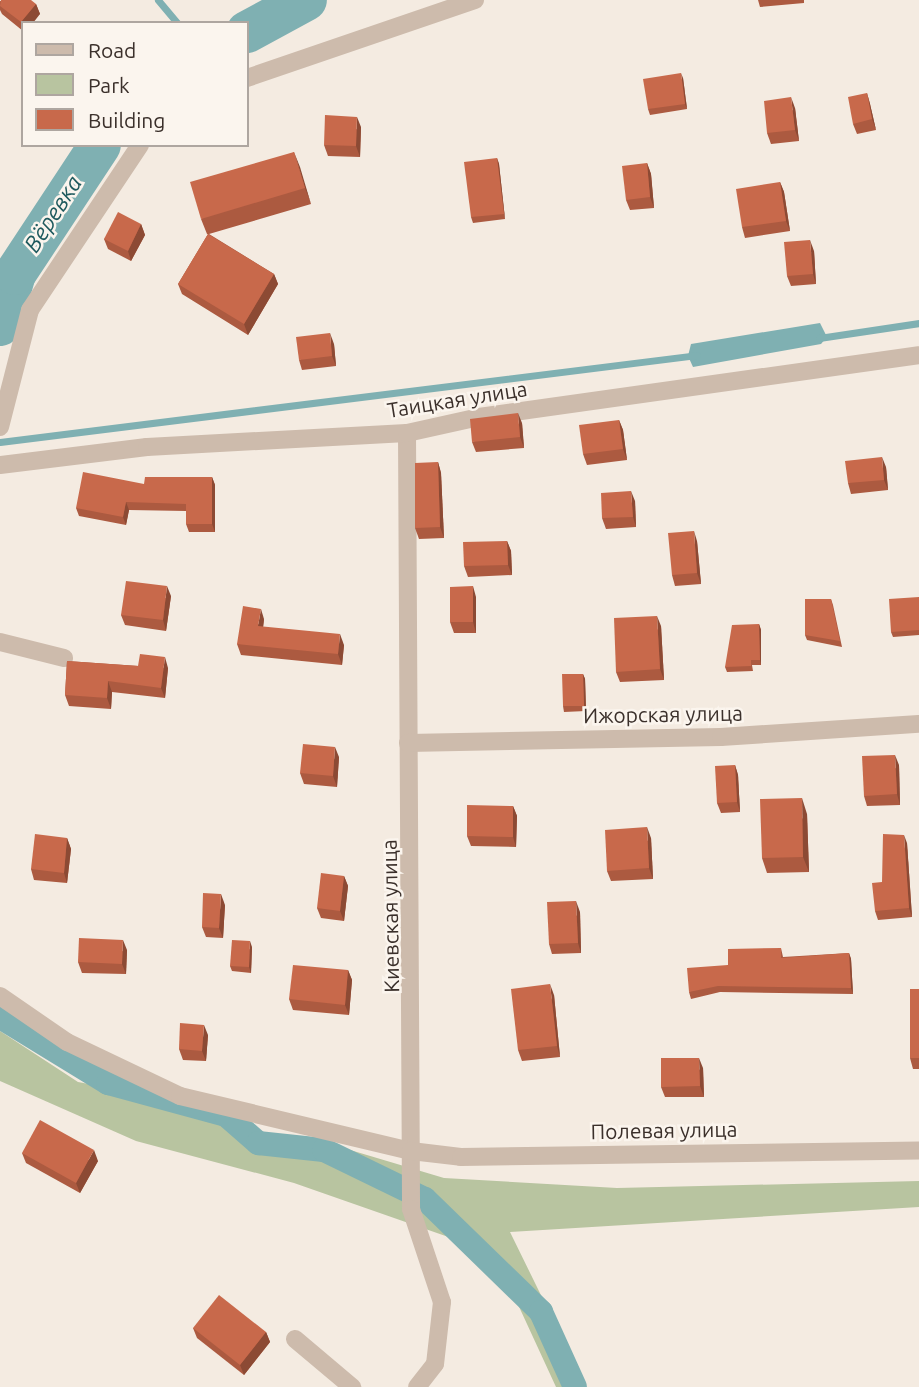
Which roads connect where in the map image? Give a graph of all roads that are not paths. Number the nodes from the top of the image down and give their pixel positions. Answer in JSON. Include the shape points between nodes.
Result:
{"nodes":[{"id":1,"x":475,"y":0,"type":"edge"},
{"id":2,"x":248,"y":78,"type":"edge"},
{"id":3,"x":139,"y":147,"type":"edge"},
{"id":4,"x":919,"y":355,"type":"edge"},
{"id":5,"x":0,"y":427,"type":"edge"},
{"id":6,"x":407,"y":433,"type":"junction"},
{"id":7,"x":0,"y":465,"type":"edge"},
{"id":8,"x":0,"y":642,"type":"edge"},
{"id":9,"x":64,"y":658,"type":"dead end"},
{"id":10,"x":919,"y":724,"type":"edge"},
{"id":11,"x":408,"y":743,"type":"junction"},
{"id":12,"x":0,"y":996,"type":"edge"},
{"id":13,"x":411,"y":1151,"type":"junction"},
{"id":14,"x":919,"y":1151,"type":"edge"},
{"id":15,"x":295,"y":1339,"type":"dead end"},
{"id":16,"x":352,"y":1387,"type":"edge"},
{"id":17,"x":417,"y":1387,"type":"edge"}],
"edges":[{"from":1,"to":2,"type":"street"},
{"from":3,"to":5,"type":"street","via":[[30,310]]},
{"from":4,"to":6,"type":"street","name":"Таицкая улица","via":[[479,417]]},
{"from":6,"to":7,"type":"street","name":"Таицкая улица","via":[[147,447]]},
{"from":6,"to":11,"type":"street","name":"Киевская улица"},
{"from":8,"to":9,"type":"street"},
{"from":10,"to":11,"type":"street","name":"Ижорская улица","via":[[721,737]]},
{"from":11,"to":13,"type":"street","name":"Киевская улица"},
{"from":12,"to":13,"type":"street","name":"Полевая улица","via":[[67,1042],[180,1096]]},
{"from":13,"to":14,"type":"street","name":"Полевая улица","via":[[461,1157]]},
{"from":13,"to":17,"type":"street","name":"Киевская улица","via":[[411,1209],[442,1302],[435,1364]]},
{"from":15,"to":16,"type":"street"}]}
